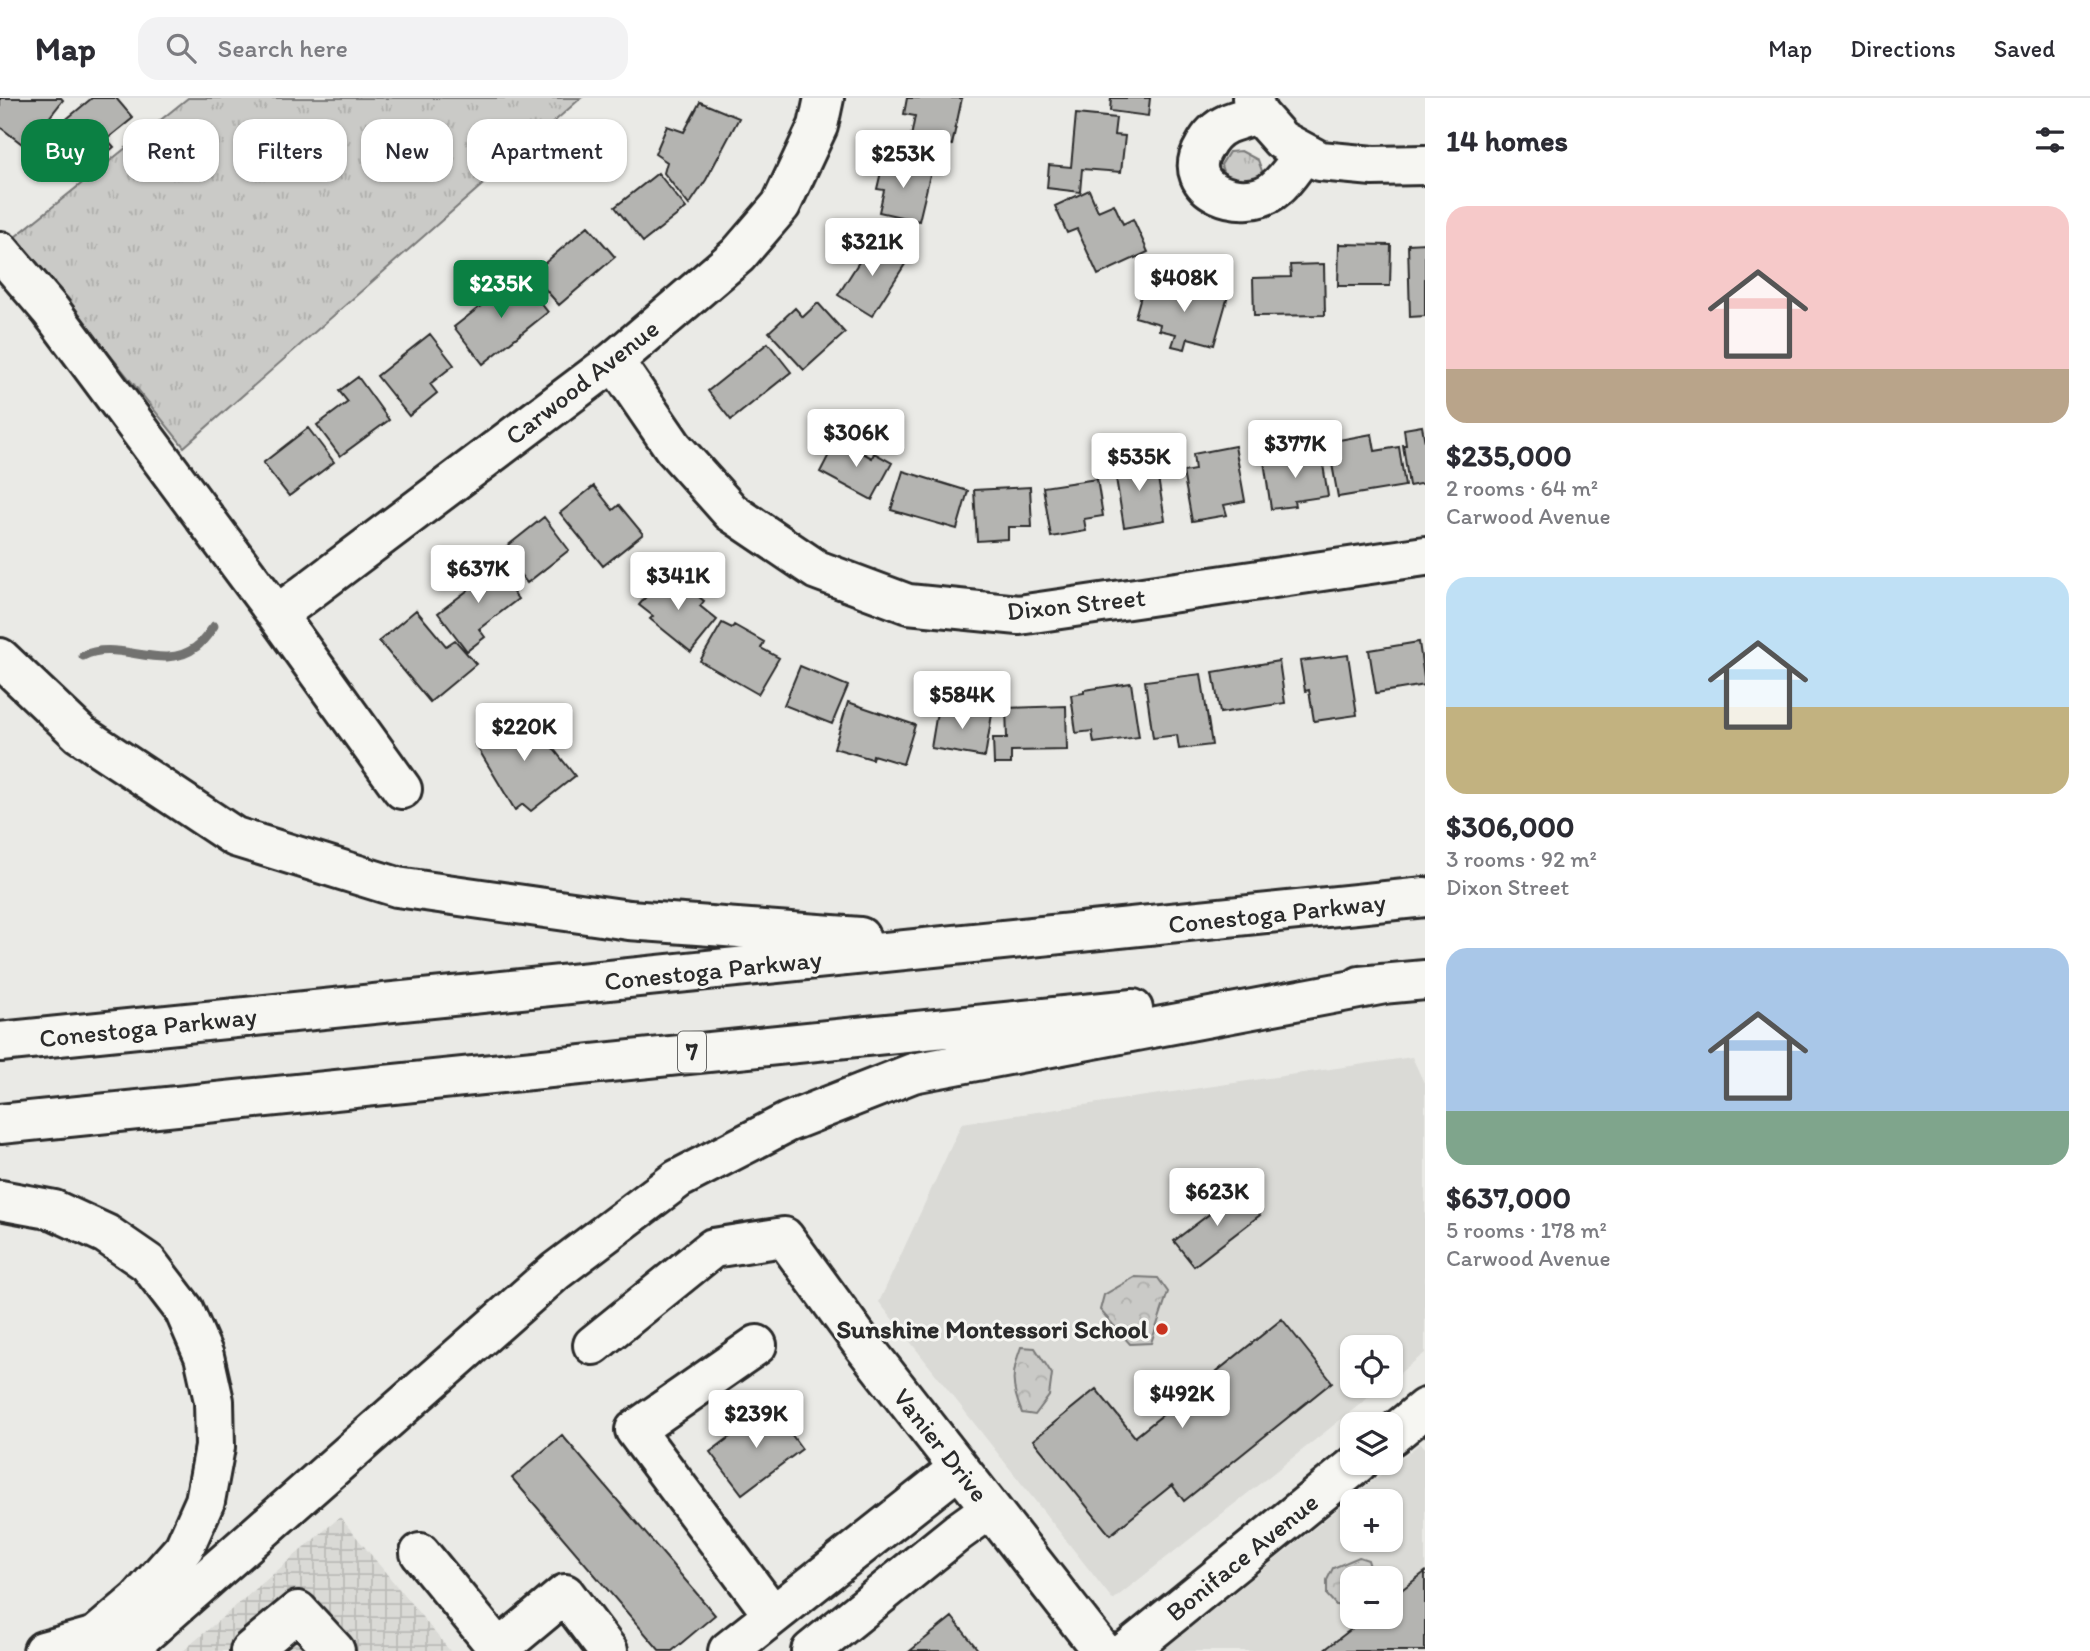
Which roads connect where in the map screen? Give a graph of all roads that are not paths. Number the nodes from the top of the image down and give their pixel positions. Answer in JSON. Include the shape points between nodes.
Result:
{"nodes":[{"id":1,"x":824,"y":98,"type":"edge"},
{"id":2,"x":1255,"y":106,"type":"edge"},
{"id":3,"x":1304,"y":154,"type":"junction"},
{"id":4,"x":1425,"y":166,"type":"edge"},
{"id":5,"x":0,"y":251,"type":"edge"},
{"id":6,"x":614,"y":361,"type":"junction"},
{"id":7,"x":1425,"y":556,"type":"edge"},
{"id":8,"x":277,"y":615,"type":"junction"},
{"id":9,"x":0,"y":657,"type":"edge"},
{"id":10,"x":402,"y":789,"type":"dead end"},
{"id":11,"x":1425,"y":897,"type":"edge"},
{"id":12,"x":963,"y":945,"type":"junction"},
{"id":13,"x":1425,"y":981,"type":"edge"},
{"id":14,"x":1385,"y":984,"type":"junction"},
{"id":15,"x":0,"y":1042,"type":"edge"},
{"id":16,"x":0,"y":1124,"type":"edge"},
{"id":17,"x":0,"y":1200,"type":"edge"},
{"id":18,"x":593,"y":1345,"type":"dead end"},
{"id":19,"x":757,"y":1345,"type":"dead end"},
{"id":20,"x":1425,"y":1408,"type":"edge"},
{"id":21,"x":1403,"y":1426,"type":"edge"},
{"id":22,"x":959,"y":1468,"type":"junction"},
{"id":23,"x":1343,"y":1475,"type":"edge"},
{"id":24,"x":990,"y":1509,"type":"junction"},
{"id":25,"x":420,"y":1553,"type":"dead end"},
{"id":26,"x":773,"y":1615,"type":"junction"},
{"id":27,"x":831,"y":1643,"type":"edge"},
{"id":28,"x":99,"y":1646,"type":"edge"},
{"id":29,"x":500,"y":1650,"type":"edge"},
{"id":30,"x":43,"y":1651,"type":"edge"},
{"id":31,"x":250,"y":1651,"type":"edge"},
{"id":32,"x":335,"y":1651,"type":"edge"},
{"id":33,"x":608,"y":1651,"type":"edge"},
{"id":34,"x":728,"y":1651,"type":"edge"},
{"id":35,"x":1102,"y":1651,"type":"edge"},
{"id":36,"x":1127,"y":1651,"type":"edge"}],
"edges":[{"from":1,"to":6,"type":"main road","name":"Carwood Avenue","via":[[818,126],[781,205],[738,255]]},
{"from":2,"to":3,"type":"main road","via":[[1281,140]]},
{"from":2,"to":3,"type":"main road","via":[[1210,136],[1199,155],[1199,175],[1213,193],[1234,200],[1254,199],[1276,189]]},
{"from":3,"to":4,"type":"main road","via":[[1320,161]]},
{"from":5,"to":8,"type":"main road","via":[[51,311]]},
{"from":6,"to":7,"type":"main road","name":"Dixon Street","via":[[673,447],[731,512],[817,570],[908,604],[1019,615]]},
{"from":6,"to":8,"type":"main road","name":"Carwood Avenue"},
{"from":8,"to":10,"type":"main road"},
{"from":9,"to":12,"type":"main road","via":[[80,734],[235,837],[397,887],[629,920]]},
{"from":11,"to":12,"type":"main road","name":"Conestoga Parkway"},
{"from":12,"to":15,"type":"main road","name":"Conestoga Parkway"},
{"from":13,"to":14,"type":"main road","number":"7"},
{"from":14,"to":16,"type":"main road","number":"7"},
{"from":14,"to":28,"type":"main road","via":[[913,1073],[788,1122],[678,1180],[556,1271]]},
{"from":17,"to":28,"type":"main road","via":[[54,1210],[106,1234],[148,1263],[184,1310],[204,1356],[215,1401],[215,1447],[205,1501],[184,1548]]},
{"from":18,"to":22,"type":"main road","name":"Vanier Drive","via":[[713,1248],[784,1237]]},
{"from":19,"to":26,"type":"main road","via":[[635,1430]]},
{"from":20,"to":21,"type":"main road"},
{"from":22,"to":24,"type":"main road","name":"Vanier Drive"},
{"from":22,"to":26,"type":"main road"},
{"from":23,"to":36,"type":"main road","name":"Boniface Avenue"},
{"from":24,"to":27,"type":"main road"},
{"from":24,"to":35,"type":"main road","name":"Vanier Drive"},
{"from":25,"to":29,"type":"main road"},
{"from":26,"to":34,"type":"main road"},
{"from":28,"to":30,"type":"main road"},
{"from":29,"to":33,"type":"main road","via":[[565,1594]]},
{"from":31,"to":32,"type":"main road","via":[[298,1611]]}]}
